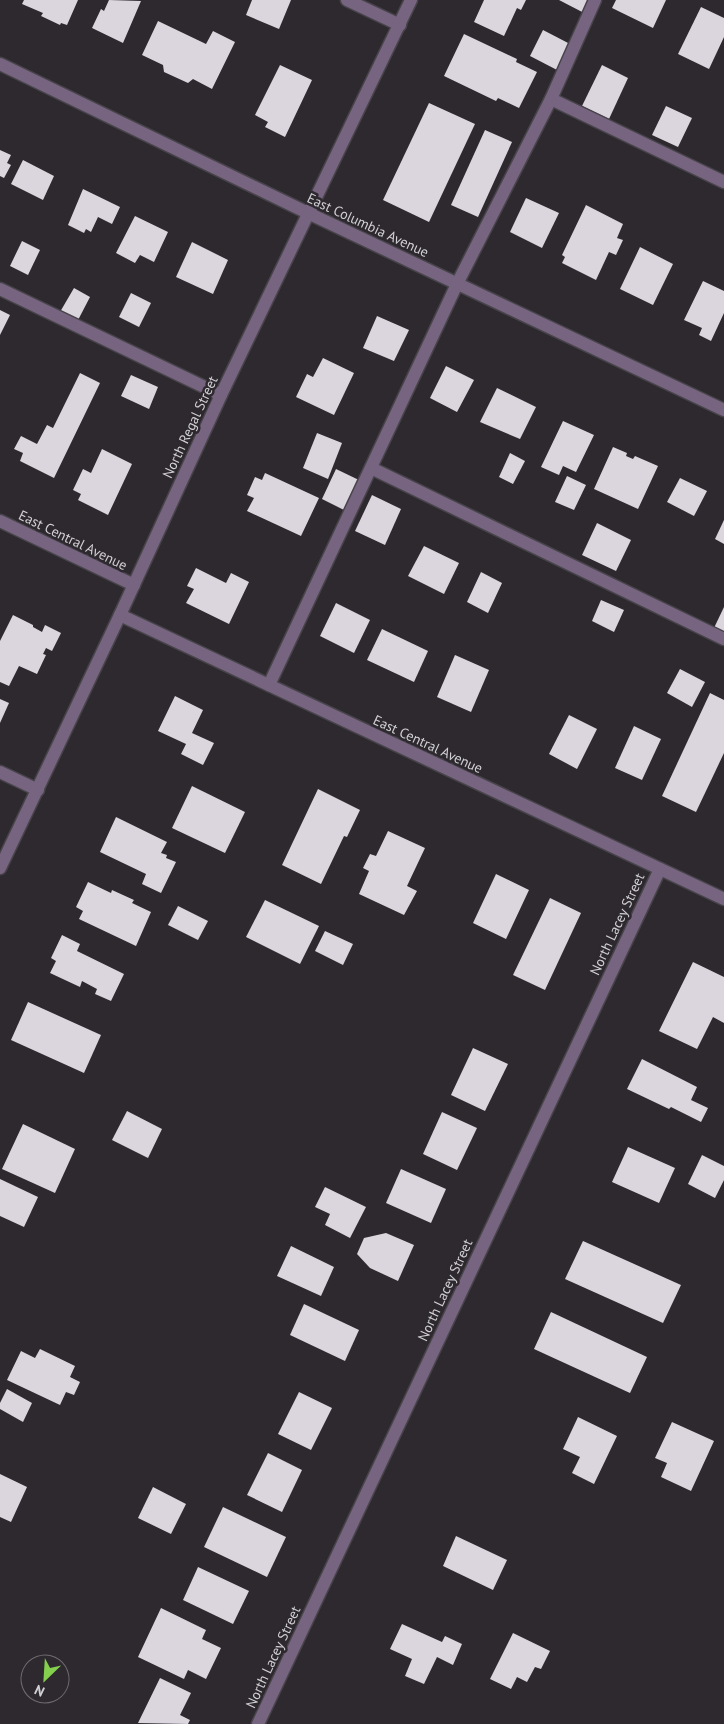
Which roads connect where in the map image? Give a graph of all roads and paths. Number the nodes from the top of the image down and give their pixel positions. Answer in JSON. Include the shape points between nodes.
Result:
{"nodes":[{"id":1,"x":347,"y":0,"type":"edge"},
{"id":2,"x":412,"y":0,"type":"edge"},
{"id":3,"x":595,"y":0,"type":"edge"},
{"id":4,"x":400,"y":25,"type":"junction"},
{"id":5,"x":0,"y":64,"type":"edge"},
{"id":6,"x":551,"y":99,"type":"junction"},
{"id":7,"x":724,"y":182,"type":"edge"},
{"id":8,"x":308,"y":213,"type":"junction"},
{"id":9,"x":457,"y":284,"type":"junction"},
{"id":10,"x":0,"y":288,"type":"edge"},
{"id":11,"x":222,"y":395,"type":"junction"},
{"id":12,"x":724,"y":410,"type":"edge"},
{"id":13,"x":371,"y":468,"type":"junction"},
{"id":14,"x":0,"y":521,"type":"edge"},
{"id":15,"x":134,"y":586,"type":"junction"},
{"id":16,"x":120,"y":615,"type":"junction"},
{"id":17,"x":724,"y":639,"type":"edge"},
{"id":18,"x":269,"y":685,"type":"junction"},
{"id":19,"x":0,"y":772,"type":"edge"},
{"id":20,"x":38,"y":790,"type":"junction"},
{"id":21,"x":0,"y":868,"type":"edge"},
{"id":22,"x":660,"y":869,"type":"junction"},
{"id":23,"x":724,"y":899,"type":"edge"},
{"id":24,"x":258,"y":1724,"type":"edge"}],
"edges":[{"from":1,"to":4,"type":"street"},
{"from":2,"to":4,"type":"street","name":"North Regal Street"},
{"from":3,"to":6,"type":"street"},
{"from":4,"to":8,"type":"street","name":"North Regal Street"},
{"from":5,"to":8,"type":"street","name":"East Columbia Avenue"},
{"from":6,"to":7,"type":"street"},
{"from":6,"to":9,"type":"street"},
{"from":8,"to":9,"type":"street","name":"East Columbia Avenue"},
{"from":8,"to":11,"type":"street","name":"North Regal Street"},
{"from":9,"to":12,"type":"street","name":"East Columbia Avenue"},
{"from":9,"to":13,"type":"street"},
{"from":10,"to":11,"type":"street"},
{"from":11,"to":15,"type":"street","name":"North Regal Street"},
{"from":13,"to":17,"type":"street"},
{"from":13,"to":18,"type":"street"},
{"from":14,"to":15,"type":"street","name":"East Central Avenue"},
{"from":15,"to":16,"type":"street","name":"North Regal Street"},
{"from":16,"to":18,"type":"street","name":"East Central Avenue"},
{"from":16,"to":20,"type":"street","name":"North Regal Street"},
{"from":18,"to":22,"type":"street","name":"East Central Avenue"},
{"from":19,"to":20,"type":"street"},
{"from":20,"to":21,"type":"street","name":"North Regal Street"},
{"from":22,"to":23,"type":"street","name":"East Central Avenue"},
{"from":22,"to":24,"type":"street","name":"North Lacey Street"}]}
